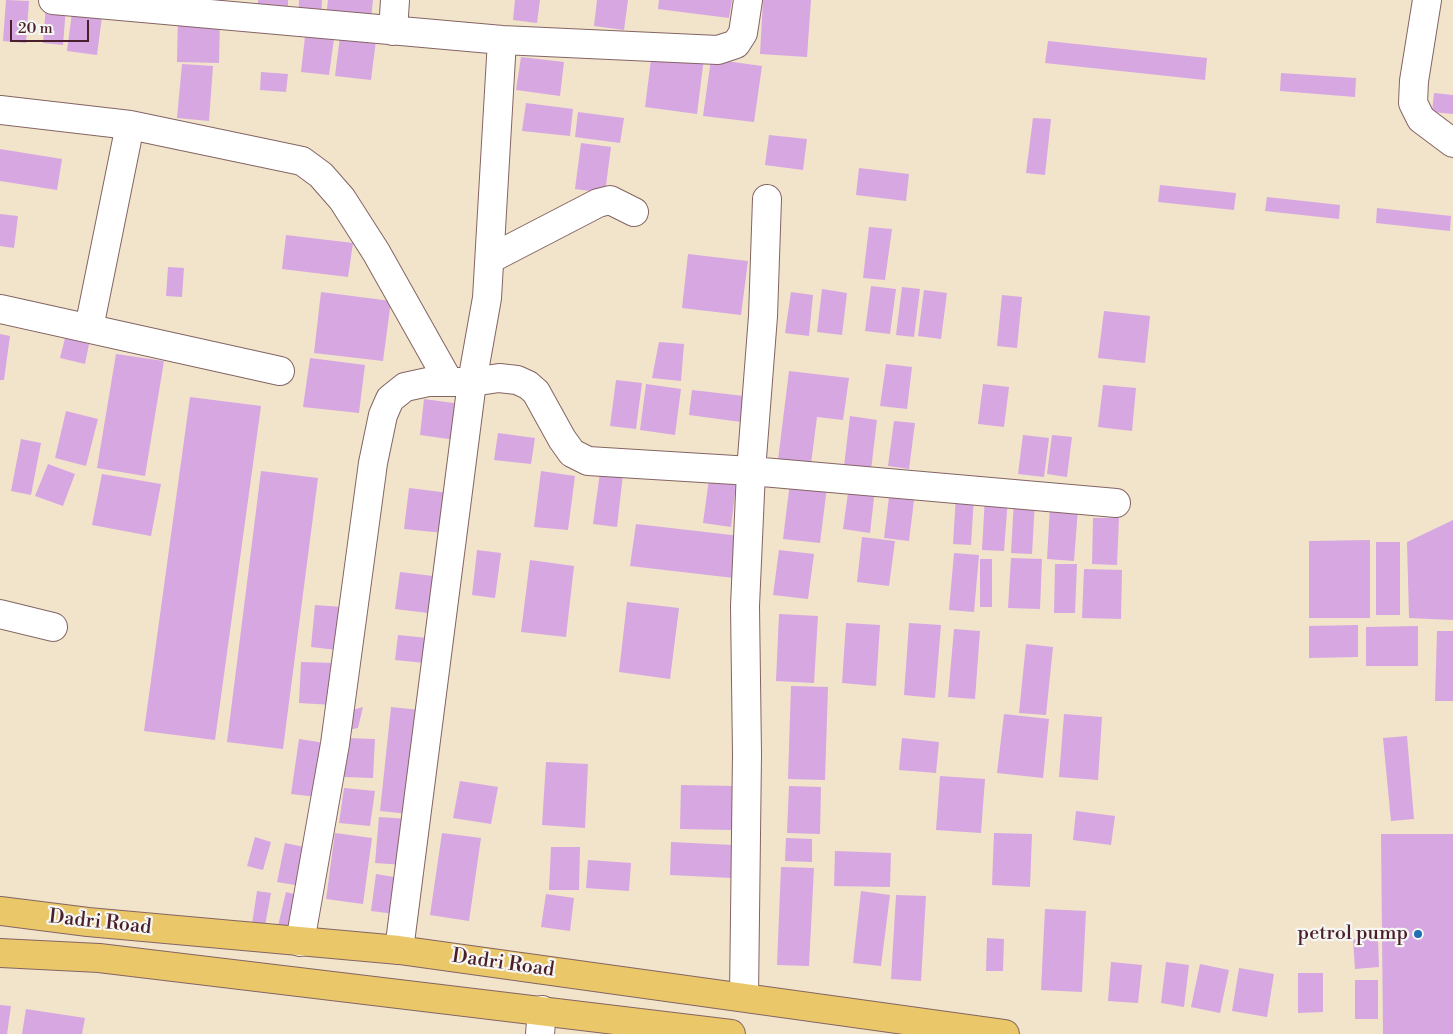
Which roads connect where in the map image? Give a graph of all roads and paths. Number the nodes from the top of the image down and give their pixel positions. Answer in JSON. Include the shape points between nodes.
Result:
{"nodes":[{"id":1,"x":53,"y":0,"type":"edge"},
{"id":2,"x":395,"y":0,"type":"edge"},
{"id":3,"x":748,"y":0,"type":"edge"},
{"id":4,"x":1426,"y":0,"type":"edge"},
{"id":5,"x":393,"y":32,"type":"junction"},
{"id":6,"x":502,"y":40,"type":"junction"},
{"id":7,"x":0,"y":110,"type":"edge"},
{"id":8,"x":130,"y":125,"type":"junction"},
{"id":9,"x":1453,"y":143,"type":"edge"},
{"id":10,"x":767,"y":199,"type":"dead end"},
{"id":11,"x":634,"y":212,"type":"dead end"},
{"id":12,"x":490,"y":259,"type":"junction"},
{"id":13,"x":0,"y":309,"type":"edge"},
{"id":14,"x":89,"y":328,"type":"junction"},
{"id":15,"x":280,"y":371,"type":"dead end"},
{"id":16,"x":460,"y":381,"type":"junction"},
{"id":17,"x":751,"y":471,"type":"junction"},
{"id":18,"x":1116,"y":503,"type":"dead end"},
{"id":19,"x":0,"y":614,"type":"edge"},
{"id":20,"x":53,"y":627,"type":"dead end"},
{"id":21,"x":0,"y":911,"type":"edge"},
{"id":22,"x":300,"y":942,"type":"junction"},
{"id":23,"x":398,"y":950,"type":"junction"},
{"id":24,"x":0,"y":953,"type":"edge"},
{"id":25,"x":744,"y":996,"type":"junction"},
{"id":26,"x":541,"y":1022,"type":"edge"},
{"id":27,"x":731,"y":1034,"type":"edge"},
{"id":28,"x":1004,"y":1034,"type":"edge"}],
"edges":[{"from":1,"to":5,"type":"street"},
{"from":2,"to":5,"type":"street"},
{"from":3,"to":6,"type":"street","via":[[743,33],[736,44],[718,50]]},
{"from":4,"to":9,"type":"street","via":[[1414,81],[1414,103],[1421,119]]},
{"from":5,"to":6,"type":"street"},
{"from":6,"to":12,"type":"street"},
{"from":7,"to":8,"type":"street"},
{"from":8,"to":14,"type":"street"},
{"from":8,"to":16,"type":"street","via":[[302,160],[321,175],[342,199]]},
{"from":10,"to":17,"type":"street","via":[[763,316]]},
{"from":11,"to":12,"type":"street","via":[[610,200],[598,203]]},
{"from":12,"to":16,"type":"street","via":[[487,298]]},
{"from":13,"to":14,"type":"street"},
{"from":14,"to":15,"type":"street"},
{"from":16,"to":17,"type":"street","via":[[499,378],[528,385],[550,413],[572,453],[588,461]]},
{"from":16,"to":22,"type":"street","via":[[404,387],[390,399],[383,416],[356,583],[335,744]]},
{"from":16,"to":23,"type":"street"},
{"from":17,"to":18,"type":"street"},
{"from":17,"to":25,"type":"street","via":[[745,606]]},
{"from":19,"to":20,"type":"street"},
{"from":21,"to":22,"type":"main road","name":"Dadri Road"},
{"from":22,"to":23,"type":"main road","name":"Dadri Road"},
{"from":23,"to":25,"type":"main road","name":"Dadri Road"},
{"from":24,"to":26,"type":"main road","name":"Dadri Road","via":[[99,958]]},
{"from":25,"to":28,"type":"main road","name":"Dadri Road"},
{"from":26,"to":27,"type":"main road","name":"Dadri Road"}]}
